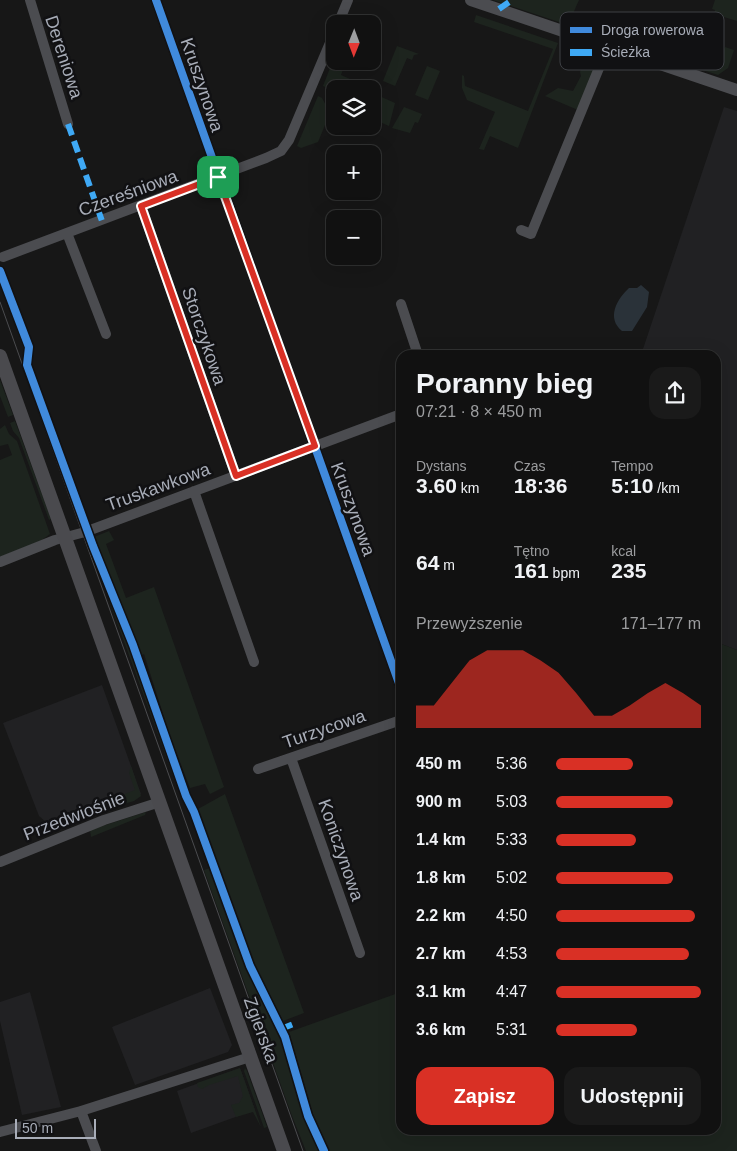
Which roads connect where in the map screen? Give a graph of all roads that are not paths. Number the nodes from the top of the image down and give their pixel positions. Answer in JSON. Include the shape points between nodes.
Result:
{"nodes":[{"id":1,"x":30,"y":0,"type":"edge"},
{"id":2,"x":156,"y":0,"type":"edge"},
{"id":3,"x":348,"y":0,"type":"edge"},
{"id":4,"x":471,"y":0,"type":"edge"},
{"id":5,"x":342,"y":15,"type":"edge"},
{"id":6,"x":560,"y":30,"type":"edge"},
{"id":7,"x":326,"y":52,"type":"edge"},
{"id":8,"x":598,"y":70,"type":"edge"},
{"id":9,"x":678,"y":70,"type":"edge"},
{"id":10,"x":737,"y":90,"type":"edge"},
{"id":11,"x":68,"y":124,"type":"dead end"},
{"id":12,"x":218,"y":177,"type":"junction"},
{"id":13,"x":141,"y":206,"type":"junction"},
{"id":14,"x":521,"y":230,"type":"dead end"},
{"id":15,"x":66,"y":233,"type":"junction"},
{"id":16,"x":2,"y":257,"type":"dead end"},
{"id":17,"x":401,"y":304,"type":"dead end"},
{"id":18,"x":106,"y":334,"type":"dead end"},
{"id":19,"x":416,"y":350,"type":"edge"},
{"id":20,"x":0,"y":356,"type":"edge"},
{"id":21,"x":396,"y":416,"type":"edge"},
{"id":22,"x":315,"y":446,"type":"junction"},
{"id":23,"x":236,"y":476,"type":"junction"},
{"id":24,"x":194,"y":491,"type":"junction"},
{"id":25,"x":66,"y":537,"type":"junction"},
{"id":26,"x":0,"y":562,"type":"edge"},
{"id":27,"x":254,"y":662,"type":"dead end"},
{"id":28,"x":396,"y":675,"type":"edge"},
{"id":29,"x":396,"y":722,"type":"edge"},
{"id":30,"x":291,"y":758,"type":"junction"},
{"id":31,"x":258,"y":769,"type":"dead end"},
{"id":32,"x":160,"y":802,"type":"junction"},
{"id":33,"x":0,"y":862,"type":"edge"},
{"id":34,"x":360,"y":953,"type":"dead end"},
{"id":35,"x":250,"y":1057,"type":"junction"},
{"id":36,"x":81,"y":1111,"type":"junction"},
{"id":37,"x":0,"y":1132,"type":"edge"},
{"id":38,"x":96,"y":1151,"type":"edge"},
{"id":39,"x":284,"y":1151,"type":"edge"}],
"edges":[{"from":1,"to":11,"type":"street","name":"Dereniowa"},
{"from":2,"to":12,"type":"street","name":"Kruszynowa"},
{"from":3,"to":5,"type":"street"},
{"from":4,"to":6,"type":"street"},
{"from":7,"to":12,"type":"street","name":"Czereśniowa","via":[[287,145],[281,152]]},
{"from":8,"to":14,"type":"street","via":[[531,234]]},
{"from":9,"to":10,"type":"street"},
{"from":12,"to":13,"type":"street","name":"Czereśniowa"},
{"from":12,"to":22,"type":"street","name":"Kruszynowa"},
{"from":13,"to":15,"type":"street","name":"Czereśniowa"},
{"from":13,"to":23,"type":"street","name":"Storczykowa"},
{"from":15,"to":16,"type":"street","name":"Czereśniowa"},
{"from":15,"to":18,"type":"street"},
{"from":17,"to":19,"type":"street"},
{"from":20,"to":25,"type":"main road","name":"Zgierska"},
{"from":21,"to":22,"type":"street","name":"Truskawkowa"},
{"from":22,"to":23,"type":"street","name":"Truskawkowa"},
{"from":22,"to":28,"type":"street","name":"Kruszynowa"},
{"from":23,"to":24,"type":"street","name":"Truskawkowa"},
{"from":24,"to":25,"type":"street","name":"Truskawkowa"},
{"from":24,"to":27,"type":"street"},
{"from":25,"to":26,"type":"street","name":"Truskawkowa"},
{"from":25,"to":32,"type":"main road","name":"Zgierska"},
{"from":29,"to":30,"type":"street","name":"Turzycowa"},
{"from":30,"to":31,"type":"street","name":"Turzycowa"},
{"from":30,"to":34,"type":"street","name":"Koniczynowa"},
{"from":32,"to":33,"type":"street","name":"Przedwiośnie","via":[[104,820]]},
{"from":32,"to":35,"type":"main road","name":"Zgierska"},
{"from":35,"to":36,"type":"street"},
{"from":35,"to":39,"type":"main road","name":"Zgierska"},
{"from":36,"to":37,"type":"street"},
{"from":36,"to":38,"type":"street"}]}
